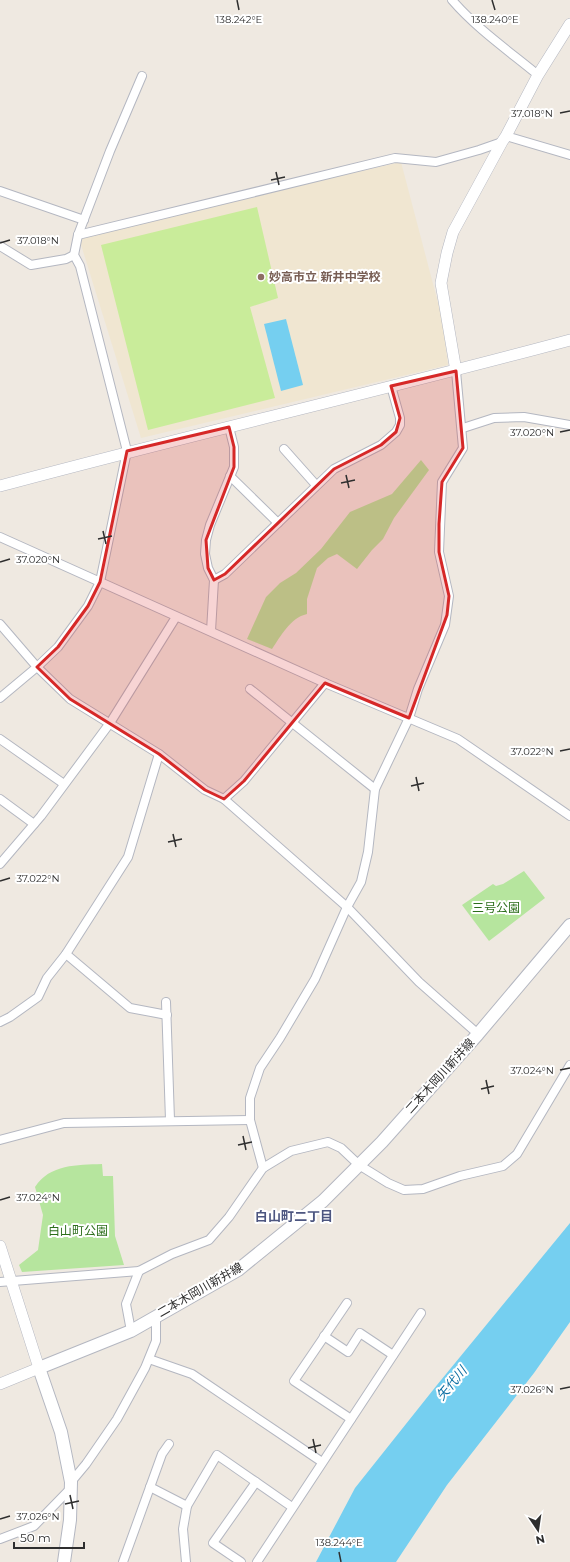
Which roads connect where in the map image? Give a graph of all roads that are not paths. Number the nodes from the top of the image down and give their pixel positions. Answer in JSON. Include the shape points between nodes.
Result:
{"nodes":[{"id":1,"x":452,"y":0,"type":"edge"},
{"id":2,"x":570,"y":24,"type":"edge"},
{"id":3,"x":538,"y":75,"type":"junction"},
{"id":4,"x":142,"y":76,"type":"dead end"},
{"id":5,"x":504,"y":139,"type":"junction"},
{"id":6,"x":570,"y":155,"type":"edge"},
{"id":7,"x":0,"y":191,"type":"edge"},
{"id":8,"x":84,"y":220,"type":"junction"},
{"id":9,"x":78,"y":235,"type":"junction"},
{"id":10,"x":0,"y":246,"type":"edge"},
{"id":11,"x":74,"y":255,"type":"junction"},
{"id":12,"x":570,"y":340,"type":"edge"},
{"id":13,"x":456,"y":371,"type":"junction"},
{"id":14,"x":391,"y":386,"type":"junction"},
{"id":15,"x":570,"y":425,"type":"edge"},
{"id":16,"x":228,"y":427,"type":"junction"},
{"id":17,"x":463,"y":428,"type":"junction"},
{"id":18,"x":284,"y":449,"type":"dead end"},
{"id":19,"x":127,"y":452,"type":"junction"},
{"id":20,"x":230,"y":476,"type":"junction"},
{"id":21,"x":0,"y":486,"type":"edge"},
{"id":22,"x":316,"y":486,"type":"junction"},
{"id":23,"x":278,"y":523,"type":"junction"},
{"id":24,"x":0,"y":537,"type":"edge"},
{"id":25,"x":214,"y":580,"type":"junction"},
{"id":26,"x":100,"y":582,"type":"junction"},
{"id":27,"x":176,"y":617,"type":"junction"},
{"id":28,"x":0,"y":624,"type":"edge"},
{"id":29,"x":211,"y":631,"type":"junction"},
{"id":30,"x":37,"y":667,"type":"junction"},
{"id":31,"x":325,"y":683,"type":"junction"},
{"id":32,"x":250,"y":689,"type":"dead end"},
{"id":33,"x":0,"y":698,"type":"edge"},
{"id":34,"x":409,"y":718,"type":"junction"},
{"id":35,"x":292,"y":722,"type":"junction"},
{"id":36,"x":110,"y":723,"type":"junction"},
{"id":37,"x":0,"y":739,"type":"edge"},
{"id":38,"x":159,"y":754,"type":"junction"},
{"id":39,"x":64,"y":784,"type":"junction"},
{"id":40,"x":375,"y":789,"type":"junction"},
{"id":41,"x":0,"y":799,"type":"edge"},
{"id":42,"x":224,"y":799,"type":"junction"},
{"id":43,"x":570,"y":816,"type":"edge"},
{"id":44,"x":34,"y":824,"type":"junction"},
{"id":45,"x":0,"y":864,"type":"edge"},
{"id":46,"x":347,"y":907,"type":"junction"},
{"id":47,"x":570,"y":925,"type":"edge"},
{"id":48,"x":66,"y":954,"type":"junction"},
{"id":49,"x":166,"y":1002,"type":"dead end"},
{"id":50,"x":167,"y":1014,"type":"junction"},
{"id":51,"x":0,"y":1022,"type":"edge"},
{"id":52,"x":478,"y":1034,"type":"junction"},
{"id":53,"x":570,"y":1065,"type":"edge"},
{"id":54,"x":170,"y":1120,"type":"junction"},
{"id":55,"x":250,"y":1120,"type":"junction"},
{"id":56,"x":0,"y":1140,"type":"edge"},
{"id":57,"x":359,"y":1165,"type":"junction"},
{"id":58,"x":263,"y":1168,"type":"junction"},
{"id":59,"x":0,"y":1246,"type":"edge"},
{"id":60,"x":139,"y":1271,"type":"junction"},
{"id":61,"x":5,"y":1281,"type":"edge"},
{"id":62,"x":347,"y":1303,"type":"dead end"},
{"id":63,"x":421,"y":1313,"type":"dead end"},
{"id":64,"x":156,"y":1316,"type":"junction"},
{"id":65,"x":131,"y":1331,"type":"junction"},
{"id":66,"x":324,"y":1336,"type":"junction"},
{"id":67,"x":393,"y":1355,"type":"junction"},
{"id":68,"x":149,"y":1359,"type":"junction"},
{"id":69,"x":39,"y":1368,"type":"junction"},
{"id":70,"x":0,"y":1384,"type":"edge"},
{"id":71,"x":351,"y":1420,"type":"junction"},
{"id":72,"x":169,"y":1444,"type":"dead end"},
{"id":73,"x":322,"y":1462,"type":"junction"},
{"id":74,"x":256,"y":1482,"type":"junction"},
{"id":75,"x":71,"y":1486,"type":"junction"},
{"id":76,"x":150,"y":1487,"type":"junction"},
{"id":77,"x":187,"y":1506,"type":"junction"},
{"id":78,"x":292,"y":1507,"type":"junction"},
{"id":79,"x":0,"y":1539,"type":"edge"},
{"id":80,"x":64,"y":1562,"type":"edge"},
{"id":81,"x":123,"y":1562,"type":"edge"},
{"id":82,"x":186,"y":1562,"type":"edge"},
{"id":83,"x":241,"y":1562,"type":"edge"},
{"id":84,"x":257,"y":1562,"type":"edge"}],
"edges":[{"from":1,"to":3,"type":"street"},
{"from":2,"to":3,"type":"street"},
{"from":3,"to":5,"type":"street"},
{"from":4,"to":8,"type":"street"},
{"from":5,"to":6,"type":"street"},
{"from":5,"to":9,"type":"street","via":[[479,150],[436,162],[395,158]]},
{"from":5,"to":13,"type":"street","via":[[454,232],[447,252],[442,283]]},
{"from":7,"to":8,"type":"street"},
{"from":8,"to":9,"type":"street"},
{"from":9,"to":11,"type":"street"},
{"from":10,"to":11,"type":"street","via":[[31,264],[66,259]]},
{"from":11,"to":19,"type":"street","via":[[80,266]]},
{"from":12,"to":13,"type":"street"},
{"from":13,"to":14,"type":"street"},
{"from":13,"to":17,"type":"street"},
{"from":14,"to":16,"type":"street"},
{"from":14,"to":22,"type":"street","via":[[400,418],[396,432],[381,445],[334,469]]},
{"from":15,"to":17,"type":"street","via":[[524,417],[494,418]]},
{"from":16,"to":19,"type":"street"},
{"from":16,"to":20,"type":"street","via":[[234,447],[234,467]]},
{"from":17,"to":34,"type":"street","via":[[463,448],[442,482],[439,552],[449,596],[447,615]]},
{"from":18,"to":22,"type":"street"},
{"from":19,"to":21,"type":"street"},
{"from":19,"to":26,"type":"street"},
{"from":20,"to":23,"type":"street"},
{"from":20,"to":25,"type":"street","via":[[206,540],[205,554]]},
{"from":22,"to":23,"type":"street"},
{"from":23,"to":25,"type":"street","via":[[225,574]]},
{"from":24,"to":26,"type":"street"},
{"from":25,"to":29,"type":"street"},
{"from":26,"to":27,"type":"street"},
{"from":26,"to":30,"type":"street","via":[[88,606],[58,647]]},
{"from":27,"to":29,"type":"street"},
{"from":27,"to":36,"type":"street"},
{"from":28,"to":30,"type":"street"},
{"from":29,"to":31,"type":"street"},
{"from":30,"to":33,"type":"street"},
{"from":30,"to":36,"type":"street","via":[[70,699]]},
{"from":31,"to":34,"type":"street"},
{"from":31,"to":35,"type":"street"},
{"from":32,"to":35,"type":"street"},
{"from":34,"to":40,"type":"street"},
{"from":34,"to":43,"type":"street","via":[[458,740]]},
{"from":35,"to":40,"type":"street"},
{"from":35,"to":42,"type":"street","via":[[244,781]]},
{"from":36,"to":38,"type":"street"},
{"from":36,"to":39,"type":"street"},
{"from":37,"to":39,"type":"street"},
{"from":38,"to":42,"type":"street","via":[[205,790]]},
{"from":38,"to":48,"type":"street","via":[[128,858]]},
{"from":39,"to":44,"type":"street"},
{"from":40,"to":46,"type":"street","via":[[369,845],[361,882]]},
{"from":41,"to":44,"type":"street"},
{"from":42,"to":46,"type":"street"},
{"from":44,"to":45,"type":"street"},
{"from":46,"to":52,"type":"street","via":[[419,982]]},
{"from":46,"to":55,"type":"street","via":[[315,979],[260,1068],[250,1098]]},
{"from":47,"to":52,"type":"main road","name":"二本木岡川新井線"},
{"from":48,"to":50,"type":"street","via":[[130,1008]]},
{"from":48,"to":51,"type":"street","via":[[47,978],[38,997]]},
{"from":49,"to":50,"type":"street"},
{"from":50,"to":54,"type":"street"},
{"from":52,"to":57,"type":"main road","name":"二本木岡川新井線"},
{"from":53,"to":57,"type":"street","via":[[517,1154],[503,1166],[423,1188],[404,1190]]},
{"from":54,"to":55,"type":"street"},
{"from":54,"to":56,"type":"street","via":[[64,1123]]},
{"from":55,"to":58,"type":"street"},
{"from":57,"to":58,"type":"street","via":[[341,1148],[328,1142],[291,1151]]},
{"from":57,"to":64,"type":"main road","name":"二本木岡川新井線","via":[[323,1202],[238,1270]]},
{"from":58,"to":60,"type":"street","via":[[229,1217],[209,1240],[172,1254]]},
{"from":59,"to":61,"type":"street"},
{"from":60,"to":61,"type":"street"},
{"from":60,"to":65,"type":"street","via":[[126,1304]]},
{"from":61,"to":69,"type":"street"},
{"from":62,"to":66,"type":"street"},
{"from":63,"to":67,"type":"street"},
{"from":64,"to":65,"type":"main road","name":"二本木岡川新井線"},
{"from":64,"to":68,"type":"street","via":[[156,1341]]},
{"from":65,"to":69,"type":"main road","name":"二本木岡川新井線"},
{"from":66,"to":67,"type":"street","via":[[348,1352],[360,1334]]},
{"from":66,"to":71,"type":"street","via":[[294,1381]]},
{"from":67,"to":71,"type":"street"},
{"from":68,"to":73,"type":"street","via":[[192,1374]]},
{"from":68,"to":75,"type":"street","via":[[117,1419]]},
{"from":69,"to":70,"type":"street"},
{"from":69,"to":75,"type":"main road","via":[[61,1432]]},
{"from":71,"to":73,"type":"street"},
{"from":72,"to":76,"type":"street","via":[[162,1454]]},
{"from":73,"to":78,"type":"street"},
{"from":74,"to":77,"type":"street","via":[[217,1455]]},
{"from":74,"to":78,"type":"street"},
{"from":74,"to":83,"type":"street","via":[[213,1543]]},
{"from":75,"to":79,"type":"street","via":[[34,1526]]},
{"from":75,"to":80,"type":"main road","via":[[70,1520]]},
{"from":76,"to":77,"type":"street"},
{"from":76,"to":81,"type":"street"},
{"from":77,"to":82,"type":"street","via":[[183,1529]]},
{"from":78,"to":84,"type":"street"}]}
